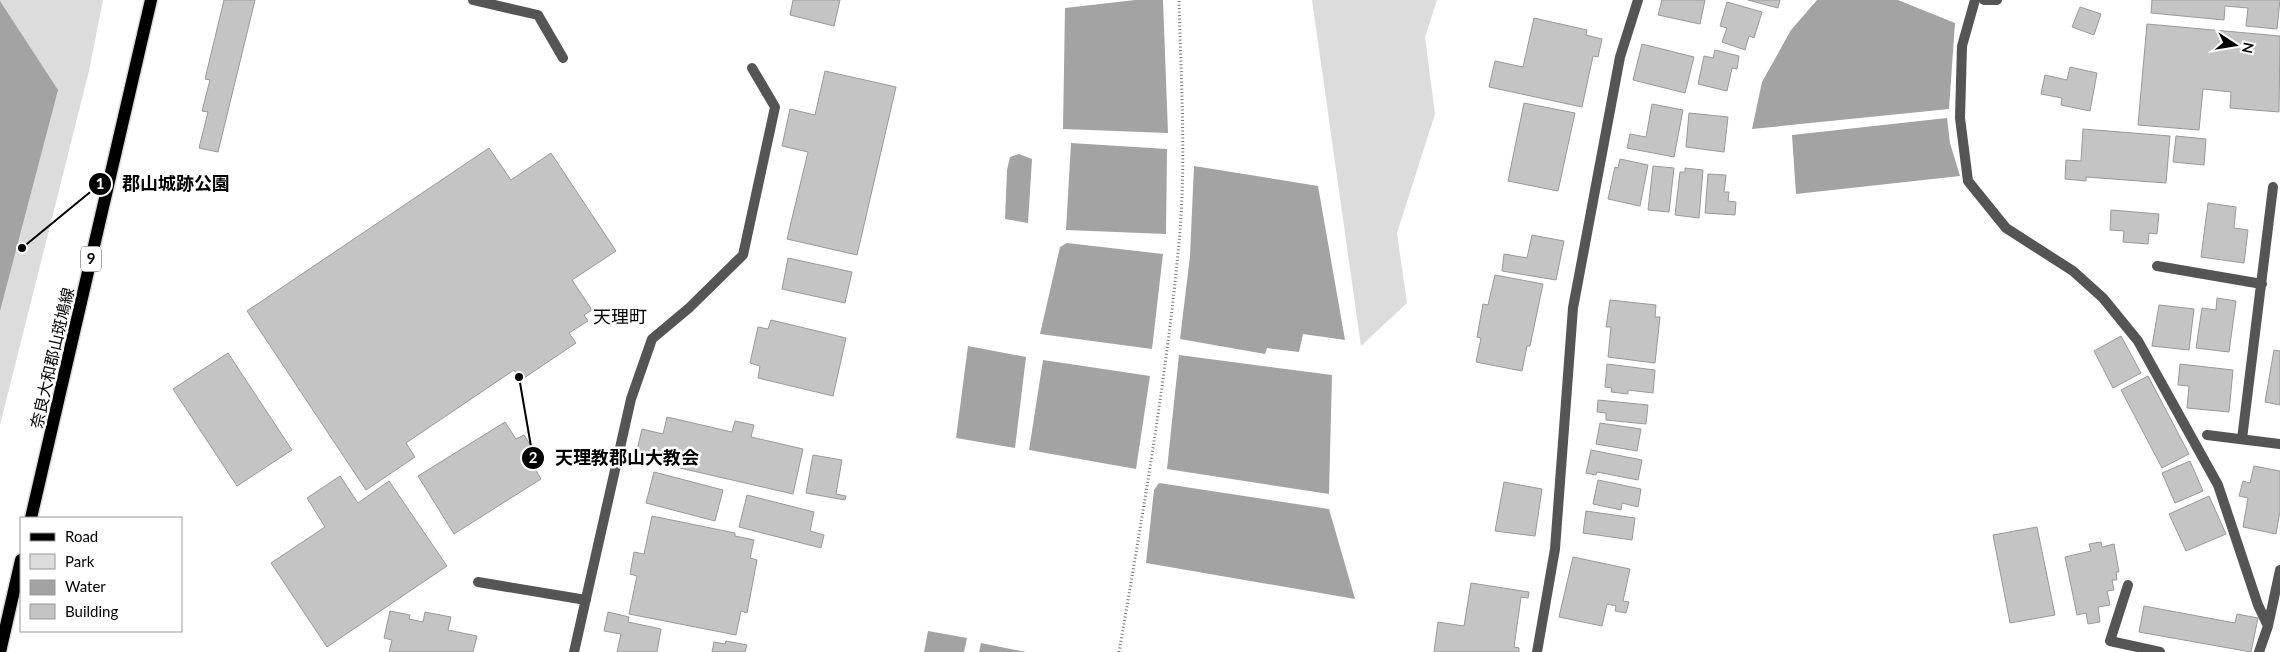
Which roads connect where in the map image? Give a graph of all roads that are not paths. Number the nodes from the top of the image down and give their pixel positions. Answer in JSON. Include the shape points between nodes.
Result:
{"nodes":[{"id":1,"x":151,"y":0,"type":"edge"},
{"id":2,"x":473,"y":0,"type":"edge"},
{"id":3,"x":1638,"y":0,"type":"edge"},
{"id":4,"x":1975,"y":0,"type":"edge"},
{"id":5,"x":1984,"y":0,"type":"edge"},
{"id":6,"x":1997,"y":0,"type":"edge"},
{"id":7,"x":563,"y":58,"type":"dead end"},
{"id":8,"x":752,"y":68,"type":"dead end"},
{"id":9,"x":2273,"y":186,"type":"dead end"},
{"id":10,"x":2158,"y":266,"type":"dead end"},
{"id":11,"x":2262,"y":284,"type":"junction"},
{"id":12,"x":2207,"y":436,"type":"dead end"},
{"id":13,"x":2242,"y":440,"type":"junction"},
{"id":14,"x":2280,"y":444,"type":"edge"},
{"id":15,"x":31,"y":517,"type":"edge"},
{"id":16,"x":20,"y":564,"type":"edge"},
{"id":17,"x":2280,"y":570,"type":"edge"},
{"id":18,"x":478,"y":582,"type":"dead end"},
{"id":19,"x":2128,"y":585,"type":"dead end"},
{"id":20,"x":586,"y":600,"type":"junction"},
{"id":21,"x":2268,"y":626,"type":"junction"},
{"id":22,"x":0,"y":652,"type":"edge"},
{"id":23,"x":574,"y":652,"type":"edge"},
{"id":24,"x":1537,"y":652,"type":"edge"},
{"id":25,"x":2160,"y":652,"type":"edge"},
{"id":26,"x":2260,"y":652,"type":"edge"}],
"edges":[{"from":1,"to":15,"type":"main road","name":"奈良大和郡山斑鳩線","number":"9"},
{"from":2,"to":7,"type":"street","via":[[538,15]]},
{"from":3,"to":24,"type":"street","via":[[1620,57],[1573,308],[1555,550]]},
{"from":4,"to":21,"type":"street","via":[[1962,55],[1960,118],[1968,181],[2006,228],[2073,271],[2103,298],[2138,341],[2218,485]]},
{"from":5,"to":6,"type":"street"},
{"from":8,"to":20,"type":"street","via":[[775,107],[743,256],[652,339],[631,399]]},
{"from":9,"to":11,"type":"street"},
{"from":10,"to":11,"type":"street"},
{"from":11,"to":13,"type":"street"},
{"from":12,"to":13,"type":"street"},
{"from":13,"to":14,"type":"street"},
{"from":16,"to":22,"type":"main road"},
{"from":17,"to":21,"type":"street"},
{"from":18,"to":20,"type":"street"},
{"from":19,"to":25,"type":"street","via":[[2110,641]]},
{"from":20,"to":23,"type":"street"},
{"from":21,"to":26,"type":"street"}]}
